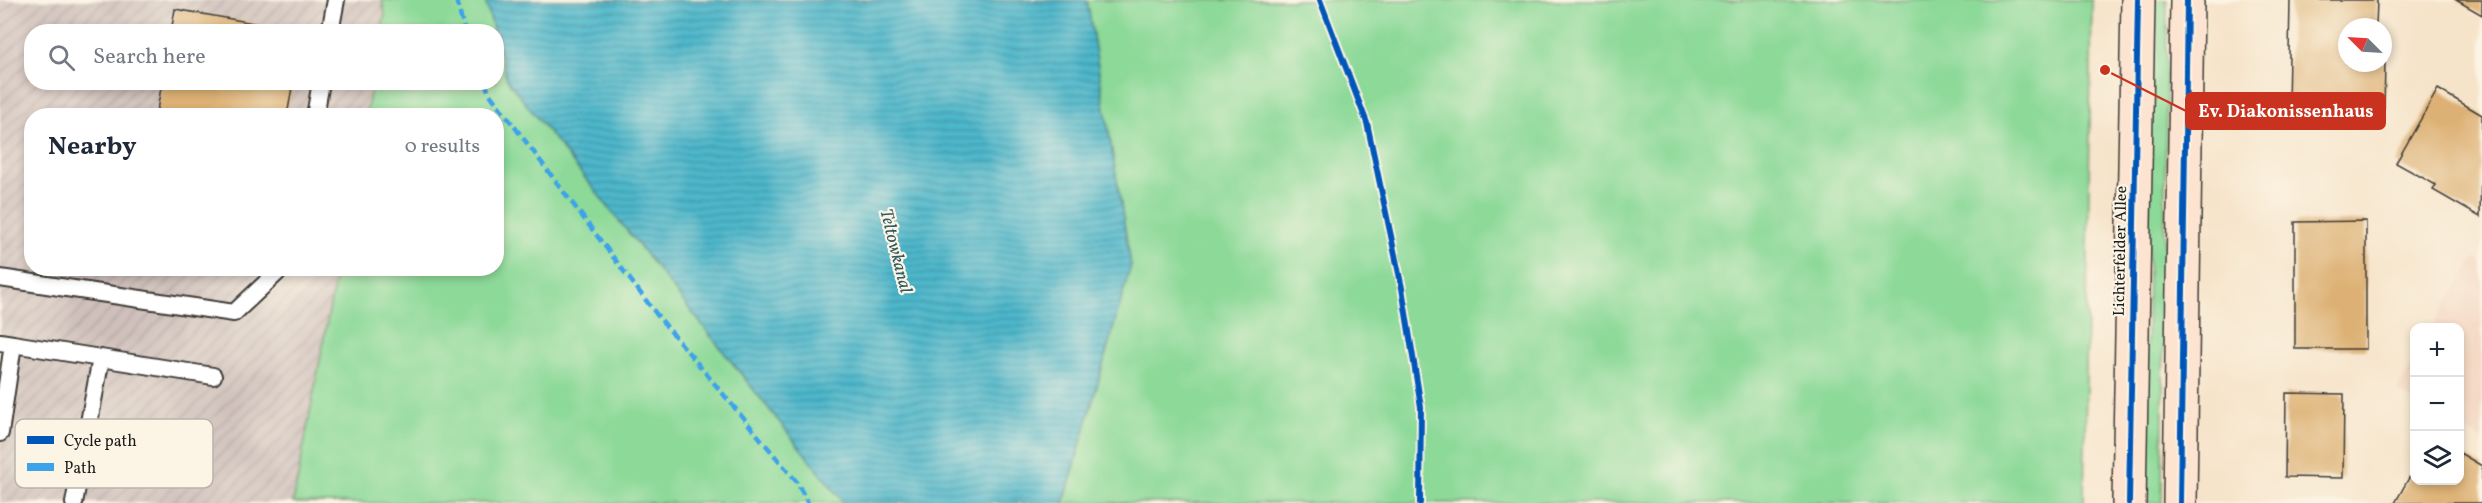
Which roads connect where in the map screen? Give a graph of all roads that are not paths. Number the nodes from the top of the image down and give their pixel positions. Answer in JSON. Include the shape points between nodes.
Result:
{"nodes":[{"id":1,"x":336,"y":0,"type":"edge"},
{"id":2,"x":2138,"y":0,"type":"edge"},
{"id":3,"x":2187,"y":0,"type":"edge"},
{"id":4,"x":332,"y":24,"type":"edge"},
{"id":5,"x":320,"y":90,"type":"edge"},
{"id":6,"x":316,"y":108,"type":"edge"},
{"id":7,"x":273,"y":276,"type":"edge"},
{"id":8,"x":0,"y":278,"type":"edge"},
{"id":9,"x":7,"y":343,"type":"edge"},
{"id":10,"x":100,"y":358,"type":"junction"},
{"id":11,"x":213,"y":376,"type":"dead end"},
{"id":12,"x":89,"y":419,"type":"edge"},
{"id":13,"x":0,"y":433,"type":"edge"},
{"id":14,"x":77,"y":488,"type":"edge"},
{"id":15,"x":74,"y":503,"type":"edge"},
{"id":16,"x":2129,"y":503,"type":"edge"},
{"id":17,"x":2180,"y":503,"type":"edge"}],
"edges":[{"from":1,"to":4,"type":"lane"},
{"from":2,"to":16,"type":"main road","name":"Lichterfelder Allee"},
{"from":3,"to":17,"type":"main road"},
{"from":5,"to":6,"type":"lane"},
{"from":7,"to":8,"type":"lane","via":[[234,313]]},
{"from":9,"to":10,"type":"lane"},
{"from":9,"to":13,"type":"lane"},
{"from":10,"to":11,"type":"lane"},
{"from":10,"to":12,"type":"lane"},
{"from":14,"to":15,"type":"lane"}]}
